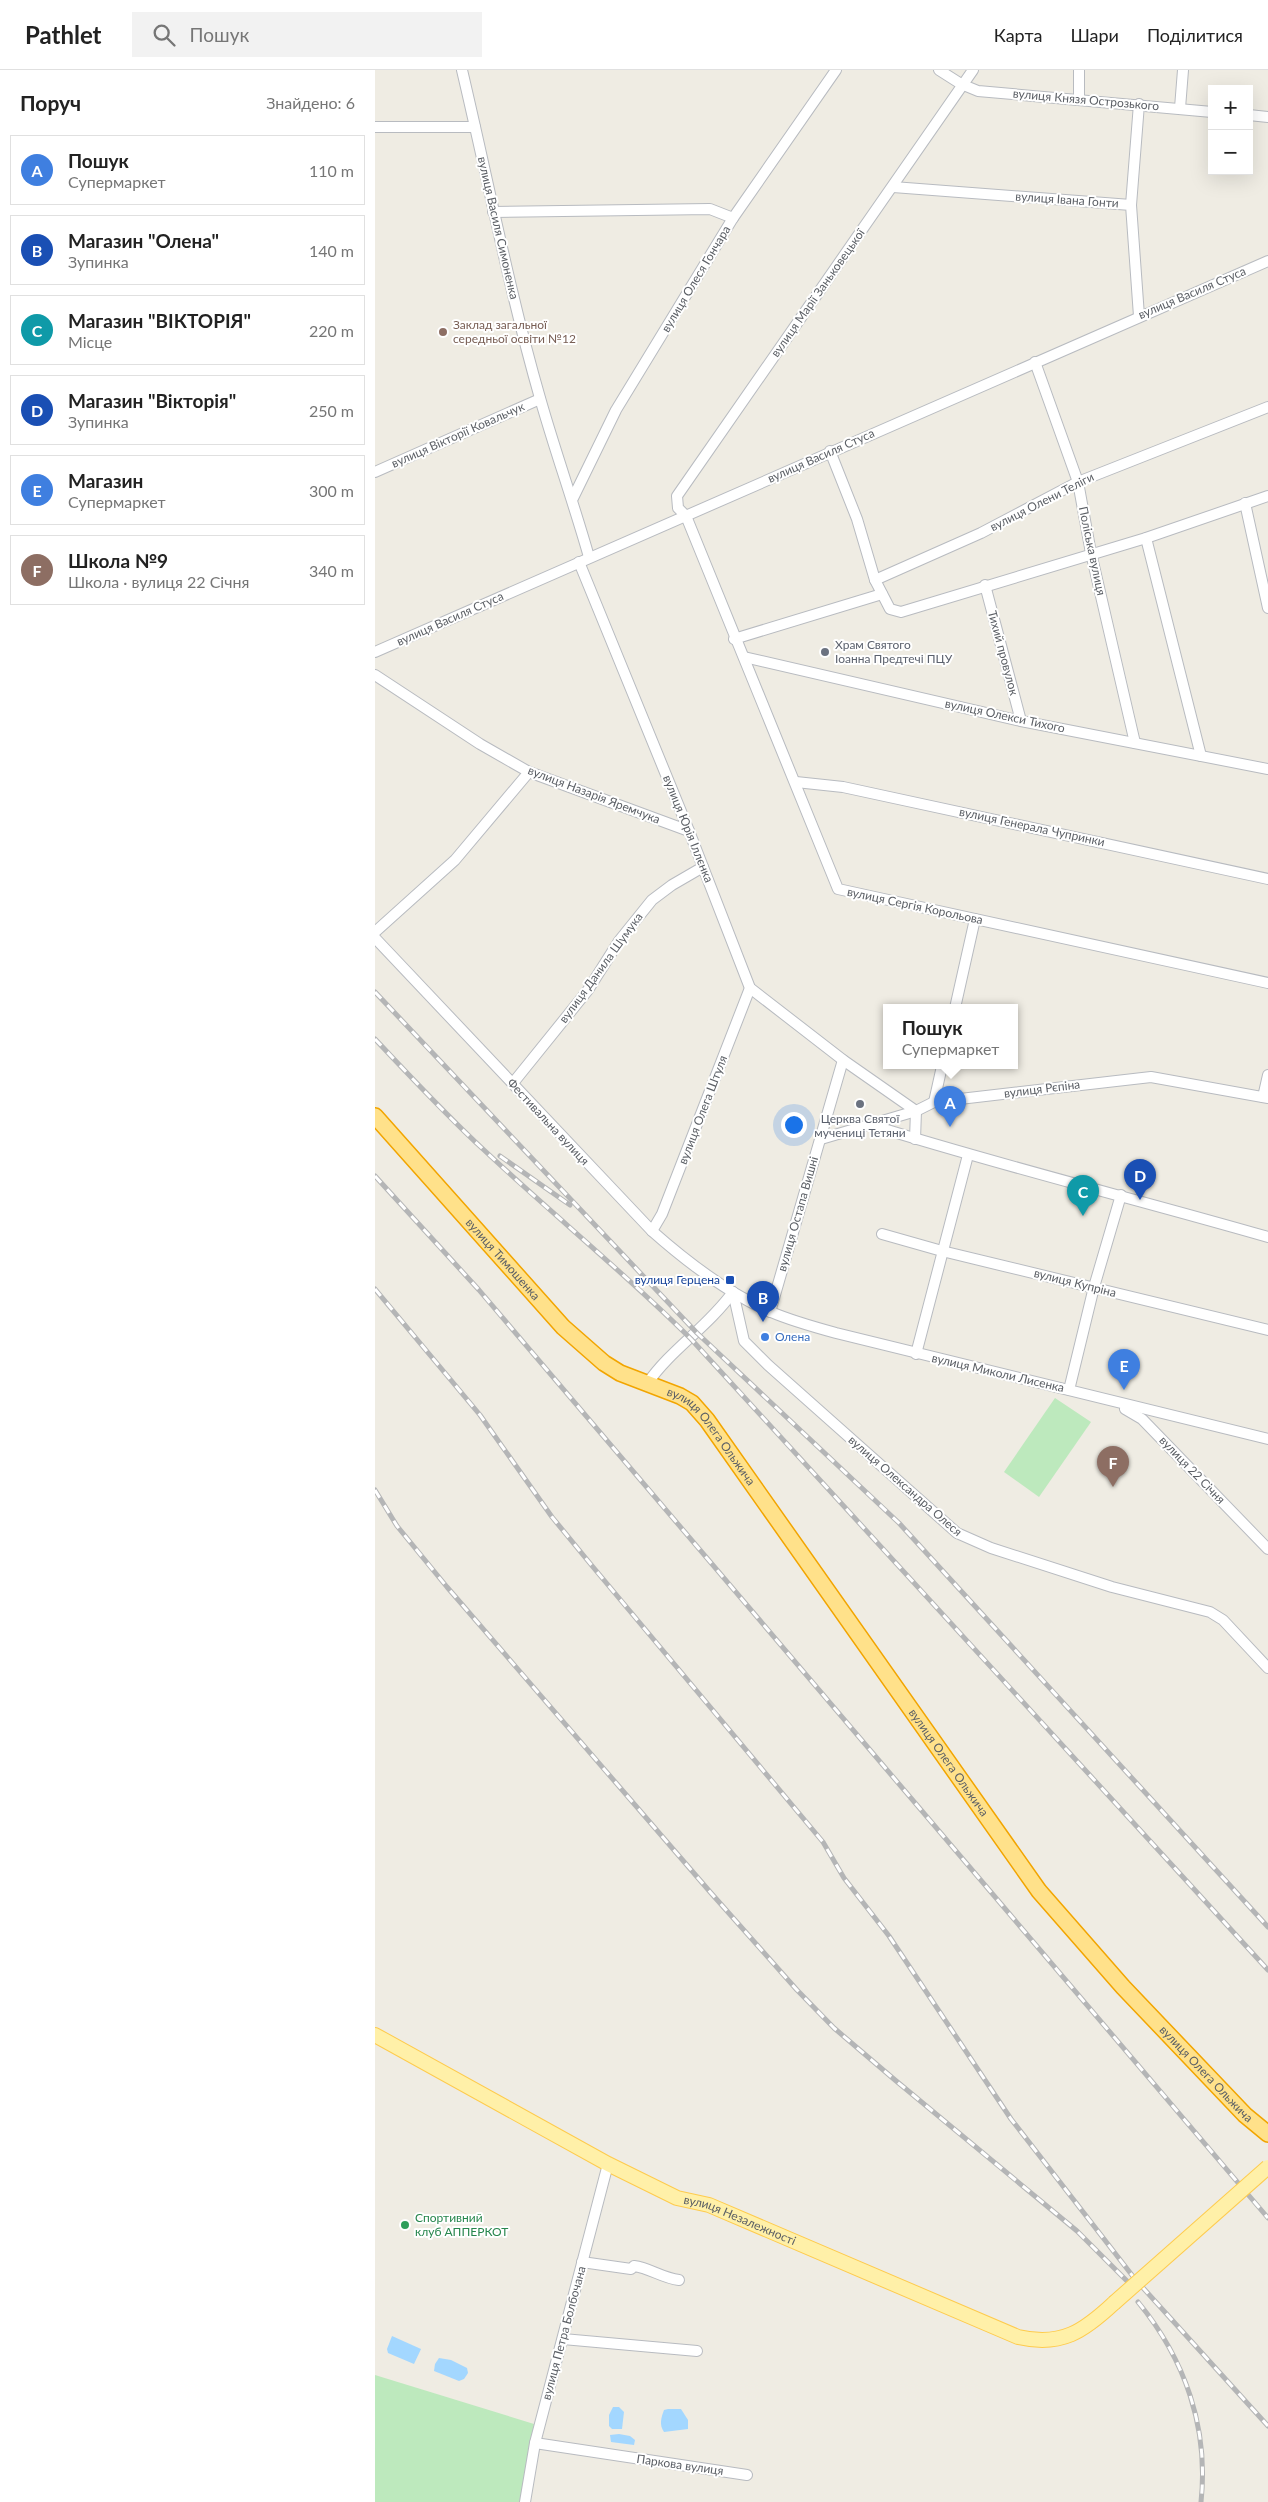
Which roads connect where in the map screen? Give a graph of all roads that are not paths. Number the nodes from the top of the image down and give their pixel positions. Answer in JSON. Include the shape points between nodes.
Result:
{"nodes":[{"id":1,"x":462,"y":70,"type":"edge"},
{"id":2,"x":836,"y":70,"type":"edge"},
{"id":3,"x":939,"y":70,"type":"edge"},
{"id":4,"x":973,"y":70,"type":"edge"},
{"id":5,"x":1079,"y":70,"type":"edge"},
{"id":6,"x":1183,"y":70,"type":"edge"},
{"id":7,"x":961,"y":84,"type":"junction"},
{"id":8,"x":1079,"y":99,"type":"junction"},
{"id":9,"x":1139,"y":104,"type":"junction"},
{"id":10,"x":1180,"y":108,"type":"junction"},
{"id":11,"x":1208,"y":112,"type":"edge"},
{"id":12,"x":1253,"y":115,"type":"edge"},
{"id":13,"x":1268,"y":117,"type":"edge"},
{"id":14,"x":375,"y":127,"type":"edge"},
{"id":15,"x":475,"y":127,"type":"junction"},
{"id":16,"x":893,"y":187,"type":"junction"},
{"id":17,"x":1131,"y":205,"type":"junction"},
{"id":18,"x":493,"y":212,"type":"junction"},
{"id":19,"x":733,"y":218,"type":"junction"},
{"id":20,"x":1268,"y":261,"type":"edge"},
{"id":21,"x":1139,"y":316,"type":"junction"},
{"id":22,"x":1035,"y":362,"type":"junction"},
{"id":23,"x":540,"y":399,"type":"junction"},
{"id":24,"x":1268,"y":407,"type":"edge"},
{"id":25,"x":831,"y":451,"type":"junction"},
{"id":26,"x":375,"y":472,"type":"edge"},
{"id":27,"x":1078,"y":482,"type":"junction"},
{"id":28,"x":1268,"y":496,"type":"edge"},
{"id":29,"x":573,"y":498,"type":"junction"},
{"id":30,"x":1245,"y":503,"type":"junction"},
{"id":31,"x":686,"y":516,"type":"junction"},
{"id":32,"x":1146,"y":538,"type":"junction"},
{"id":33,"x":1091,"y":553,"type":"junction"},
{"id":34,"x":584,"y":560,"type":"junction"},
{"id":35,"x":875,"y":580,"type":"junction"},
{"id":36,"x":985,"y":585,"type":"junction"},
{"id":37,"x":882,"y":594,"type":"junction"},
{"id":38,"x":1268,"y":608,"type":"edge"},
{"id":39,"x":734,"y":639,"type":"junction"},
{"id":40,"x":375,"y":652,"type":"edge"},
{"id":41,"x":744,"y":657,"type":"junction"},
{"id":42,"x":375,"y":675,"type":"edge"},
{"id":43,"x":1021,"y":721,"type":"junction"},
{"id":44,"x":1135,"y":743,"type":"junction"},
{"id":45,"x":1201,"y":756,"type":"junction"},
{"id":46,"x":1268,"y":769,"type":"edge"},
{"id":47,"x":529,"y":772,"type":"junction"},
{"id":48,"x":796,"y":782,"type":"junction"},
{"id":49,"x":689,"y":831,"type":"junction"},
{"id":50,"x":703,"y":867,"type":"junction"},
{"id":51,"x":1268,"y":879,"type":"edge"},
{"id":52,"x":975,"y":919,"type":"junction"},
{"id":53,"x":375,"y":932,"type":"edge"},
{"id":54,"x":375,"y":938,"type":"edge"},
{"id":55,"x":1268,"y":984,"type":"edge"},
{"id":56,"x":750,"y":988,"type":"junction"},
{"id":57,"x":956,"y":1004,"type":"edge"},
{"id":58,"x":843,"y":1060,"type":"junction"},
{"id":59,"x":941,"y":1069,"type":"edge"},
{"id":60,"x":1268,"y":1075,"type":"edge"},
{"id":61,"x":513,"y":1083,"type":"junction"},
{"id":62,"x":1265,"y":1098,"type":"edge"},
{"id":63,"x":934,"y":1102,"type":"junction"},
{"id":64,"x":916,"y":1111,"type":"junction"},
{"id":65,"x":375,"y":1116,"type":"edge"},
{"id":66,"x":871,"y":1125,"type":"junction"},
{"id":67,"x":821,"y":1139,"type":"junction"},
{"id":68,"x":915,"y":1139,"type":"junction"},
{"id":69,"x":968,"y":1155,"type":"junction"},
{"id":70,"x":1121,"y":1195,"type":"junction"},
{"id":71,"x":651,"y":1231,"type":"junction"},
{"id":72,"x":882,"y":1234,"type":"dead end"},
{"id":73,"x":1268,"y":1237,"type":"edge"},
{"id":74,"x":942,"y":1251,"type":"junction"},
{"id":75,"x":1094,"y":1287,"type":"junction"},
{"id":76,"x":733,"y":1292,"type":"junction"},
{"id":77,"x":770,"y":1312,"type":"junction"},
{"id":78,"x":1268,"y":1330,"type":"edge"},
{"id":79,"x":917,"y":1354,"type":"junction"},
{"id":80,"x":647,"y":1384,"type":"junction"},
{"id":81,"x":1069,"y":1390,"type":"junction"},
{"id":82,"x":1108,"y":1401,"type":"junction"},
{"id":83,"x":1268,"y":1439,"type":"edge"},
{"id":84,"x":1268,"y":1549,"type":"edge"},
{"id":85,"x":1268,"y":1668,"type":"edge"},
{"id":86,"x":375,"y":2035,"type":"edge"},
{"id":87,"x":1268,"y":2134,"type":"edge"},
{"id":88,"x":608,"y":2164,"type":"junction"},
{"id":89,"x":1268,"y":2167,"type":"edge"},
{"id":90,"x":582,"y":2262,"type":"junction"},
{"id":91,"x":679,"y":2280,"type":"dead end"},
{"id":92,"x":563,"y":2339,"type":"junction"},
{"id":93,"x":697,"y":2351,"type":"dead end"},
{"id":94,"x":535,"y":2443,"type":"junction"},
{"id":95,"x":747,"y":2475,"type":"dead end"},
{"id":96,"x":525,"y":2502,"type":"edge"}],
"edges":[{"from":1,"to":15,"type":"street","name":"вулиця Василя Симоненка"},
{"from":2,"to":19,"type":"street","name":"вулиця Олеся Гончара"},
{"from":3,"to":7,"type":"street","name":"вулиця Князя Острозького"},
{"from":4,"to":7,"type":"street","name":"вулиця Марії Заньковецької"},
{"from":5,"to":8,"type":"street"},
{"from":6,"to":10,"type":"street"},
{"from":7,"to":8,"type":"street","name":"вулиця Князя Острозького","via":[[978,91]]},
{"from":7,"to":16,"type":"street","name":"вулиця Марії Заньковецької"},
{"from":8,"to":9,"type":"street","name":"вулиця Князя Острозького"},
{"from":9,"to":10,"type":"street","name":"вулиця Князя Острозького"},
{"from":9,"to":17,"type":"street"},
{"from":10,"to":11,"type":"street","name":"вулиця Князя Острозького"},
{"from":12,"to":13,"type":"street"},
{"from":14,"to":15,"type":"street"},
{"from":15,"to":18,"type":"street","name":"вулиця Василя Симоненка"},
{"from":16,"to":17,"type":"street","name":"вулиця Івана Гонти"},
{"from":16,"to":31,"type":"street","name":"вулиця Марії Заньковецької","via":[[677,496],[678,508]]},
{"from":17,"to":21,"type":"street","name":"вулиця Івана Гонти"},
{"from":18,"to":19,"type":"street","via":[[710,209]]},
{"from":18,"to":23,"type":"street","name":"вулиця Василя Симоненка"},
{"from":19,"to":29,"type":"street","name":"вулиця Олеся Гончара","via":[[616,410]]},
{"from":20,"to":21,"type":"street","name":"вулиця Василя Стуса"},
{"from":21,"to":22,"type":"street","name":"вулиця Василя Стуса"},
{"from":22,"to":25,"type":"street","name":"вулиця Василя Стуса"},
{"from":22,"to":27,"type":"street","name":"Поліська вулиця"},
{"from":23,"to":26,"type":"street","name":"вулиця Вікторії Ковальчук"},
{"from":23,"to":29,"type":"street","name":"вулиця Василя Симоненка"},
{"from":24,"to":27,"type":"street","name":"вулиця Олени Теліги"},
{"from":25,"to":31,"type":"street","name":"вулиця Василя Стуса"},
{"from":25,"to":35,"type":"street","via":[[857,519]]},
{"from":27,"to":33,"type":"street","name":"Поліська вулиця"},
{"from":27,"to":35,"type":"street","name":"вулиця Олени Теліги","via":[[981,533]]},
{"from":28,"to":30,"type":"street"},
{"from":29,"to":34,"type":"street","name":"вулиця Василя Симоненка"},
{"from":30,"to":32,"type":"street"},
{"from":30,"to":38,"type":"street"},
{"from":31,"to":34,"type":"street","name":"вулиця Василя Стуса"},
{"from":31,"to":39,"type":"street","name":"вулиця Сергія Корольова"},
{"from":32,"to":33,"type":"street"},
{"from":32,"to":45,"type":"street"},
{"from":33,"to":36,"type":"street"},
{"from":33,"to":44,"type":"street","name":"Поліська вулиця"},
{"from":34,"to":40,"type":"street","name":"вулиця Василя Стуса"},
{"from":34,"to":49,"type":"street","name":"вулиця Юрія Іллєнка"},
{"from":35,"to":37,"type":"street"},
{"from":36,"to":37,"type":"street","via":[[901,612],[890,610]]},
{"from":36,"to":43,"type":"street","name":"Тихий провулок"},
{"from":37,"to":39,"type":"street"},
{"from":39,"to":41,"type":"street","name":"вулиця Сергія Корольова"},
{"from":41,"to":43,"type":"street","name":"вулиця Олекси Тихого"},
{"from":41,"to":48,"type":"street","name":"вулиця Сергія Корольова"},
{"from":42,"to":47,"type":"street","name":"вулиця Назарія Яремчука"},
{"from":43,"to":44,"type":"street","name":"вулиця Олекси Тихого"},
{"from":44,"to":45,"type":"street","name":"вулиця Олекси Тихого"},
{"from":45,"to":46,"type":"street","name":"вулиця Олекси Тихого"},
{"from":47,"to":49,"type":"street","name":"вулиця Назарія Яремчука"},
{"from":47,"to":53,"type":"street","via":[[455,860]]},
{"from":48,"to":51,"type":"street","name":"вулиця Генерала Чупринки","via":[[843,787]]},
{"from":48,"to":52,"type":"street","name":"вулиця Сергія Корольова","via":[[838,889]]},
{"from":49,"to":50,"type":"street","name":"вулиця Юрія Іллєнка"},
{"from":50,"to":56,"type":"street","name":"вулиця Юрія Іллєнка"},
{"from":50,"to":61,"type":"street","name":"вулиця Данила Шумука","via":[[652,900],[619,941],[588,990]]},
{"from":52,"to":55,"type":"street","name":"вулиця Сергія Корольова"},
{"from":52,"to":57,"type":"street"},
{"from":54,"to":61,"type":"street","name":"Фестивальна вулиця"},
{"from":56,"to":58,"type":"street"},
{"from":56,"to":71,"type":"street","name":"вулиця Олега Штуля","via":[[663,1214]]},
{"from":58,"to":64,"type":"street"},
{"from":58,"to":67,"type":"street","name":"вулиця Остапа Вишні"},
{"from":59,"to":63,"type":"street"},
{"from":60,"to":62,"type":"street"},
{"from":61,"to":71,"type":"street","name":"Фестивальна вулиця"},
{"from":62,"to":63,"type":"street","name":"вулиця Рєпіна","via":[[1151,1077]]},
{"from":63,"to":64,"type":"street","name":"вулиця Рєпіна"},
{"from":64,"to":66,"type":"street","name":"вулиця Рєпіна"},
{"from":64,"to":68,"type":"street"},
{"from":65,"to":80,"type":"highway","name":"вулиця Тимошенка","via":[[563,1327],[604,1363]]},
{"from":66,"to":67,"type":"street","name":"вулиця Рєпіна"},
{"from":66,"to":68,"type":"street"},
{"from":67,"to":77,"type":"street","name":"вулиця Остапа Вишні"},
{"from":68,"to":69,"type":"street"},
{"from":69,"to":70,"type":"street"},
{"from":69,"to":74,"type":"street"},
{"from":70,"to":73,"type":"street"},
{"from":70,"to":75,"type":"street"},
{"from":71,"to":76,"type":"street","name":"Фестивальна вулиця"},
{"from":72,"to":74,"type":"street","name":"вулиця Купріна"},
{"from":74,"to":75,"type":"street","name":"вулиця Купріна"},
{"from":74,"to":79,"type":"street"},
{"from":75,"to":78,"type":"street","name":"вулиця Купріна"},
{"from":75,"to":81,"type":"street"},
{"from":76,"to":77,"type":"street","name":"вулиця Миколи Лисенка"},
{"from":76,"to":80,"type":"street","via":[[714,1317],[665,1362]]},
{"from":76,"to":85,"type":"street","name":"вулиця Олександра Олеся","via":[[744,1341],[957,1533],[991,1548],[1103,1584],[1210,1612],[1223,1620]]},
{"from":77,"to":79,"type":"street","name":"вулиця Миколи Лисенка"},
{"from":79,"to":81,"type":"street","name":"вулиця Миколи Лисенка"},
{"from":80,"to":87,"type":"highway","name":"вулиця Олега Ольжича","via":[[680,1396],[707,1420],[1039,1890],[1149,2014],[1245,2115]]},
{"from":81,"to":82,"type":"street","name":"вулиця Миколи Лисенка"},
{"from":82,"to":83,"type":"street","name":"вулиця Миколи Лисенка"},
{"from":82,"to":84,"type":"street","name":"вулиця 22 Січня","via":[[1142,1419]]},
{"from":86,"to":88,"type":"main road","name":"вулиця Незалежності"},
{"from":88,"to":89,"type":"main road","name":"вулиця Незалежності","bridge":true,"via":[[677,2198],[709,2205],[1018,2337],[1048,2341],[1081,2330]]},
{"from":88,"to":90,"type":"street","name":"вулиця Петра Болбочана"},
{"from":90,"to":91,"type":"street","via":[[647,2267],[667,2278]]},
{"from":90,"to":92,"type":"street","name":"вулиця Петра Болбочана"},
{"from":92,"to":93,"type":"street"},
{"from":92,"to":94,"type":"street","name":"вулиця Петра Болбочана"},
{"from":94,"to":95,"type":"street","name":"Паркова вулиця"},
{"from":94,"to":96,"type":"street","name":"вулиця Петра Болбочана"}]}
